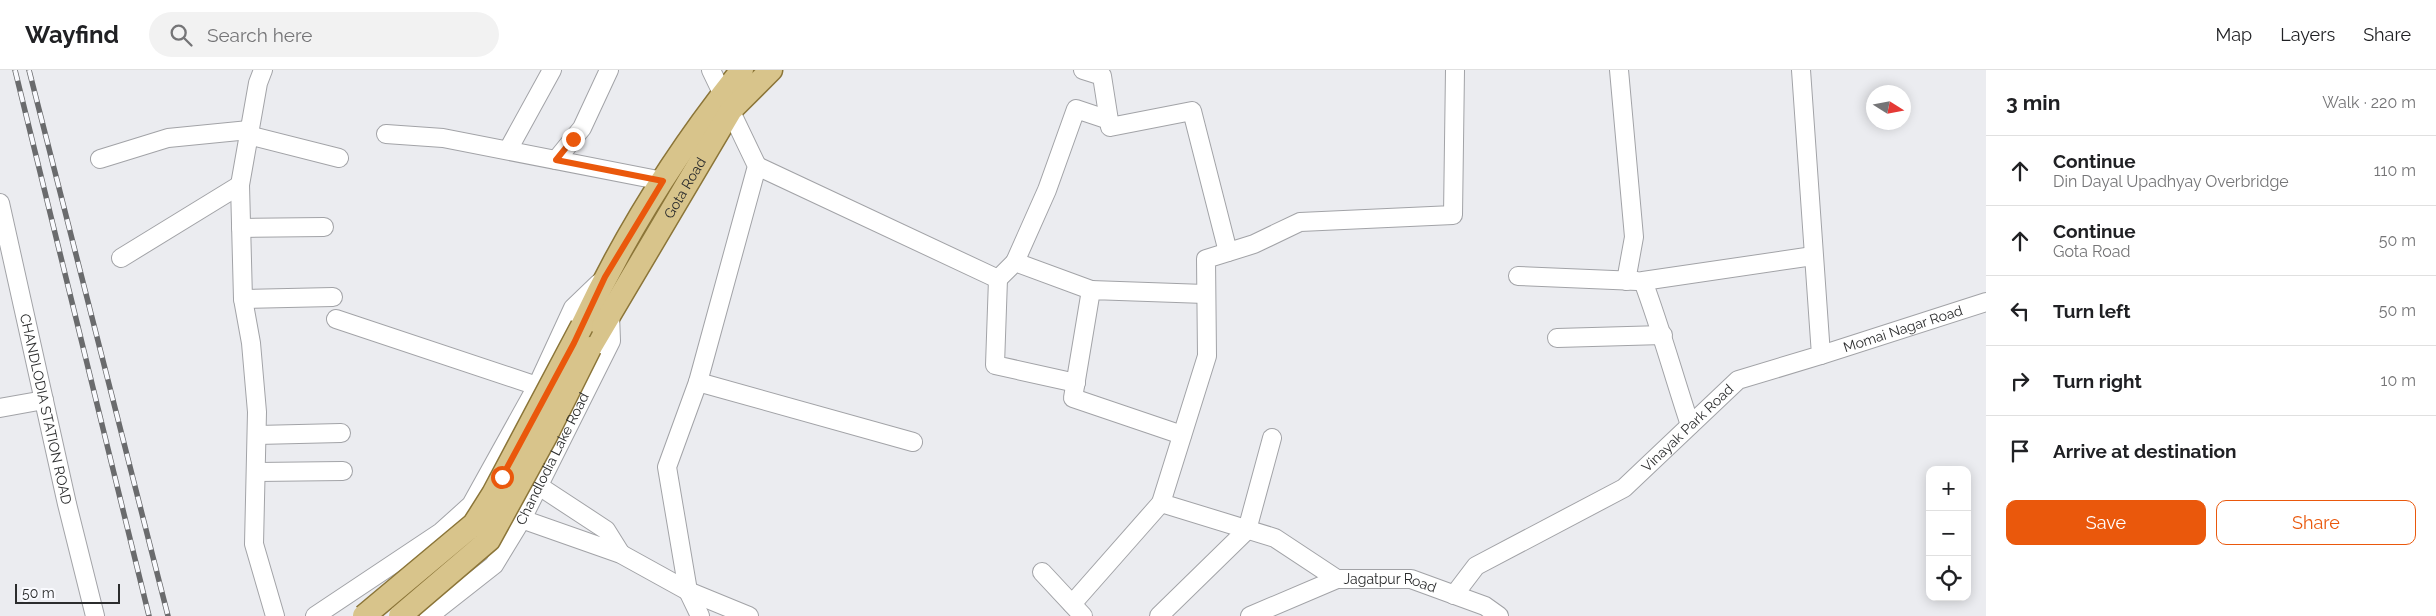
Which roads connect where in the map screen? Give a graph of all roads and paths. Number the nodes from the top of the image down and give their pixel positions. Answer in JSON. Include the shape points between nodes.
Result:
{"nodes":[{"id":1,"x":263,"y":70,"type":"edge"},
{"id":2,"x":552,"y":70,"type":"edge"},
{"id":3,"x":609,"y":70,"type":"edge"},
{"id":4,"x":711,"y":70,"type":"edge"},
{"id":5,"x":742,"y":70,"type":"edge"},
{"id":6,"x":770,"y":70,"type":"edge"},
{"id":7,"x":1083,"y":70,"type":"edge"},
{"id":8,"x":1454,"y":70,"type":"edge"},
{"id":9,"x":1619,"y":70,"type":"edge"},
{"id":10,"x":1801,"y":70,"type":"edge"},
{"id":11,"x":727,"y":102,"type":"junction"},
{"id":12,"x":1109,"y":120,"type":"junction"},
{"id":13,"x":249,"y":133,"type":"junction"},
{"id":14,"x":386,"y":134,"type":"dead end"},
{"id":15,"x":508,"y":150,"type":"junction"},
{"id":16,"x":339,"y":158,"type":"dead end"},
{"id":17,"x":100,"y":159,"type":"dead end"},
{"id":18,"x":556,"y":160,"type":"junction"},
{"id":19,"x":757,"y":166,"type":"junction"},
{"id":20,"x":663,"y":181,"type":"junction"},
{"id":21,"x":240,"y":185,"type":"junction"},
{"id":22,"x":0,"y":203,"type":"edge"},
{"id":23,"x":324,"y":227,"type":"dead end"},
{"id":24,"x":241,"y":228,"type":"junction"},
{"id":25,"x":5,"y":244,"type":"edge"},
{"id":26,"x":1228,"y":252,"type":"junction"},
{"id":27,"x":1813,"y":256,"type":"junction"},
{"id":28,"x":122,"y":258,"type":"dead end"},
{"id":29,"x":1014,"y":262,"type":"junction"},
{"id":30,"x":1518,"y":276,"type":"dead end"},
{"id":31,"x":605,"y":277,"type":"junction"},
{"id":32,"x":998,"y":279,"type":"junction"},
{"id":33,"x":1634,"y":281,"type":"junction"},
{"id":34,"x":1091,"y":290,"type":"junction"},
{"id":35,"x":1205,"y":294,"type":"junction"},
{"id":36,"x":333,"y":297,"type":"dead end"},
{"id":37,"x":243,"y":298,"type":"junction"},
{"id":38,"x":1986,"y":302,"type":"edge"},
{"id":39,"x":610,"y":314,"type":"junction"},
{"id":40,"x":336,"y":319,"type":"dead end"},
{"id":41,"x":1663,"y":335,"type":"junction"},
{"id":42,"x":1557,"y":338,"type":"dead end"},
{"id":43,"x":1821,"y":355,"type":"junction"},
{"id":44,"x":698,"y":382,"type":"junction"},
{"id":45,"x":1076,"y":383,"type":"junction"},
{"id":46,"x":537,"y":386,"type":"junction"},
{"id":47,"x":44,"y":400,"type":"junction"},
{"id":48,"x":0,"y":408,"type":"edge"},
{"id":49,"x":1690,"y":425,"type":"junction"},
{"id":50,"x":341,"y":433,"type":"dead end"},
{"id":51,"x":257,"y":435,"type":"junction"},
{"id":52,"x":1182,"y":435,"type":"junction"},
{"id":53,"x":1272,"y":438,"type":"dead end"},
{"id":54,"x":913,"y":442,"type":"dead end"},
{"id":55,"x":342,"y":471,"type":"dead end"},
{"id":56,"x":257,"y":472,"type":"junction"},
{"id":57,"x":538,"y":486,"type":"junction"},
{"id":58,"x":1161,"y":503,"type":"junction"},
{"id":59,"x":471,"y":505,"type":"junction"},
{"id":60,"x":522,"y":519,"type":"junction"},
{"id":61,"x":1248,"y":530,"type":"junction"},
{"id":62,"x":621,"y":554,"type":"junction"},
{"id":63,"x":1042,"y":572,"type":"dead end"},
{"id":64,"x":1336,"y":579,"type":"junction"},
{"id":65,"x":688,"y":591,"type":"junction"},
{"id":66,"x":1454,"y":595,"type":"junction"},
{"id":67,"x":1077,"y":610,"type":"edge"},
{"id":68,"x":95,"y":616,"type":"edge"},
{"id":69,"x":275,"y":616,"type":"edge"},
{"id":70,"x":315,"y":616,"type":"edge"},
{"id":71,"x":364,"y":616,"type":"edge"},
{"id":72,"x":400,"y":616,"type":"edge"},
{"id":73,"x":428,"y":616,"type":"edge"},
{"id":74,"x":700,"y":616,"type":"edge"},
{"id":75,"x":749,"y":616,"type":"edge"},
{"id":76,"x":1158,"y":616,"type":"edge"},
{"id":77,"x":1250,"y":616,"type":"edge"},
{"id":78,"x":1499,"y":616,"type":"edge"}],
"edges":[{"from":1,"to":13,"type":"street"},
{"from":2,"to":15,"type":"street"},
{"from":3,"to":18,"type":"street","via":[[582,128]]},
{"from":4,"to":11,"type":"street"},
{"from":5,"to":11,"type":"main road","name":"Gota Road"},
{"from":6,"to":11,"type":"main road","name":"Gota Road"},
{"from":7,"to":12,"type":"street","via":[[1102,76]]},
{"from":8,"to":26,"type":"street","via":[[1453,215],[1300,222],[1254,244]]},
{"from":9,"to":33,"type":"street","via":[[1634,238]]},
{"from":10,"to":27,"type":"street"},
{"from":11,"to":19,"type":"street"},
{"from":11,"to":20,"type":"main road","name":"Gota Road"},
{"from":11,"to":39,"type":"main road","name":"Gota Road"},
{"from":12,"to":26,"type":"street","via":[[1110,127],[1192,111]]},
{"from":12,"to":29,"type":"street","via":[[1076,109],[1047,190]]},
{"from":13,"to":16,"type":"street"},
{"from":13,"to":17,"type":"street","via":[[168,138]]},
{"from":13,"to":21,"type":"street"},
{"from":14,"to":15,"type":"street","via":[[443,138]]},
{"from":15,"to":18,"type":"street"},
{"from":18,"to":20,"type":"street"},
{"from":19,"to":32,"type":"street"},
{"from":19,"to":44,"type":"street"},
{"from":20,"to":31,"type":"main road","name":"Gota Road"},
{"from":21,"to":24,"type":"street"},
{"from":21,"to":28,"type":"street"},
{"from":22,"to":25,"type":"street","name":"CHANDLODIA STATION ROAD"},
{"from":23,"to":24,"type":"street"},
{"from":24,"to":37,"type":"street"},
{"from":25,"to":47,"type":"street","name":"CHANDLODIA STATION ROAD"},
{"from":26,"to":35,"type":"street","via":[[1206,259]]},
{"from":27,"to":33,"type":"street"},
{"from":27,"to":43,"type":"street"},
{"from":29,"to":32,"type":"street"},
{"from":29,"to":34,"type":"street"},
{"from":30,"to":33,"type":"street"},
{"from":31,"to":46,"type":"street","via":[[573,308]]},
{"from":31,"to":71,"type":"main road","name":"Gota Road","bridge":true,"via":[[493,494],[474,524]]},
{"from":32,"to":45,"type":"street","via":[[995,365]]},
{"from":33,"to":41,"type":"street"},
{"from":34,"to":35,"type":"street"},
{"from":34,"to":45,"type":"street"},
{"from":35,"to":52,"type":"street","via":[[1207,356]]},
{"from":36,"to":37,"type":"street"},
{"from":37,"to":51,"type":"street","via":[[251,343]]},
{"from":38,"to":43,"type":"street","name":"Momai Nagar Road"},
{"from":39,"to":57,"type":"street","name":"Chandlodia Lake Road","via":[[611,341]]},
{"from":39,"to":72,"type":"main road","name":"Gota Road","bridge":true,"via":[[489,540]]},
{"from":40,"to":46,"type":"street"},
{"from":41,"to":42,"type":"street"},
{"from":41,"to":49,"type":"street"},
{"from":43,"to":49,"type":"street","name":"Vinayak Park Road","via":[[1738,380]]},
{"from":44,"to":54,"type":"street"},
{"from":44,"to":65,"type":"street","via":[[667,467]]},
{"from":45,"to":52,"type":"street","via":[[1073,398]]},
{"from":46,"to":59,"type":"street"},
{"from":47,"to":48,"type":"street"},
{"from":47,"to":68,"type":"street","name":"CHANDLODIA STATION ROAD"},
{"from":49,"to":66,"type":"street","name":"Vinayak Park Road","via":[[1624,488],[1476,566]]},
{"from":50,"to":51,"type":"street"},
{"from":51,"to":56,"type":"street"},
{"from":52,"to":58,"type":"street"},
{"from":53,"to":61,"type":"street"},
{"from":55,"to":56,"type":"street"},
{"from":56,"to":69,"type":"street","via":[[254,544]]},
{"from":57,"to":60,"type":"street","name":"Chandlodia Lake Road"},
{"from":57,"to":62,"type":"street","via":[[606,530]]},
{"from":58,"to":61,"type":"street"},
{"from":58,"to":67,"type":"street"},
{"from":59,"to":60,"type":"street"},
{"from":59,"to":70,"type":"street","via":[[441,532]]},
{"from":60,"to":62,"type":"street","name":"Chandlodia Lake Road"},
{"from":60,"to":73,"type":"street","via":[[494,565]]},
{"from":61,"to":64,"type":"street","via":[[1274,538]]},
{"from":61,"to":76,"type":"street"},
{"from":62,"to":65,"type":"street","name":"Chandlodia Lake Road"},
{"from":63,"to":67,"type":"street"},
{"from":64,"to":66,"type":"street","name":"Jagatpur Road","via":[[1411,580]]},
{"from":64,"to":77,"type":"street","name":"Jagatpur Road"},
{"from":65,"to":74,"type":"street"},
{"from":65,"to":75,"type":"street"},
{"from":66,"to":78,"type":"street","name":"Jagatpur Road","via":[[1485,606]]}]}
